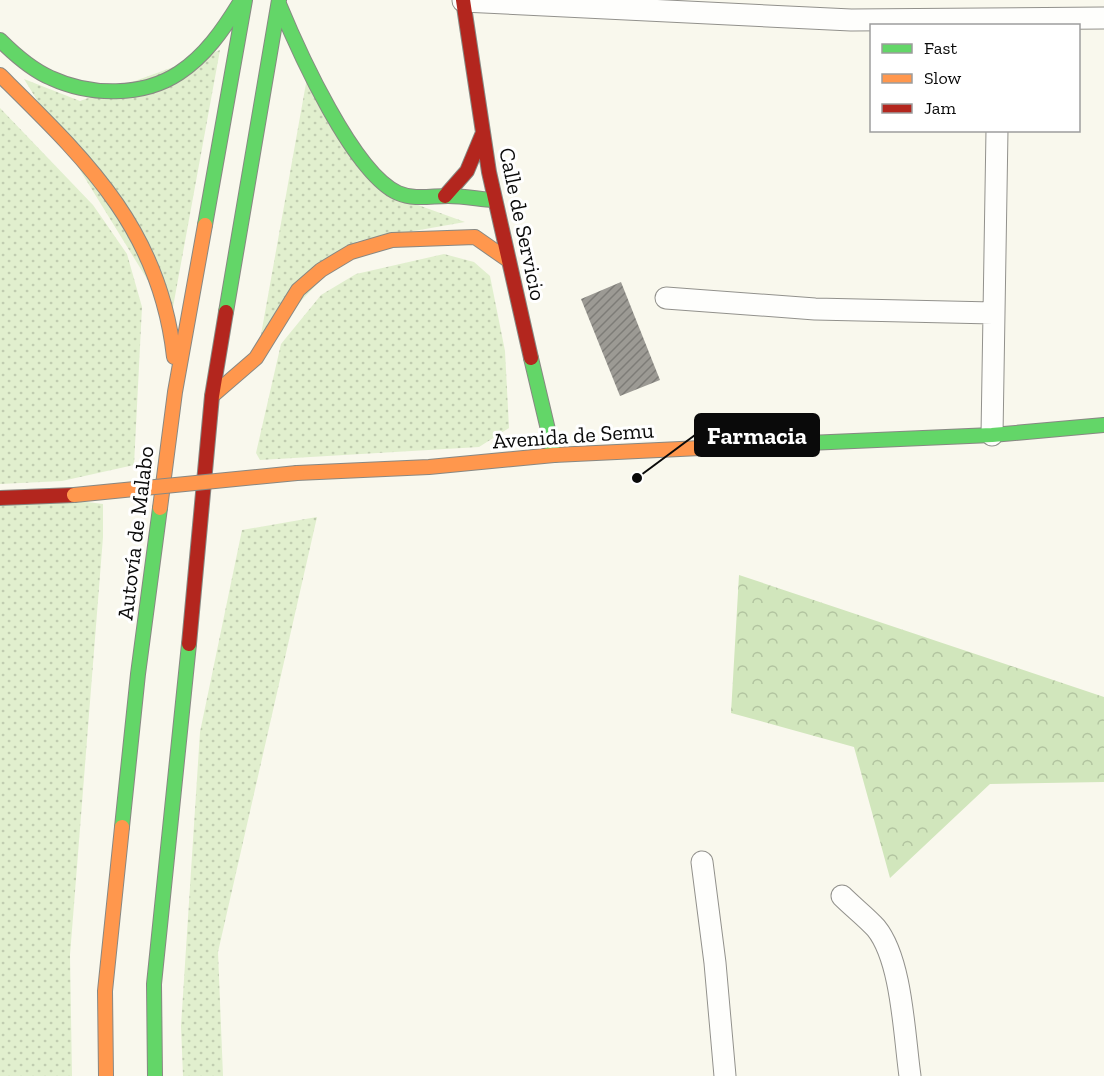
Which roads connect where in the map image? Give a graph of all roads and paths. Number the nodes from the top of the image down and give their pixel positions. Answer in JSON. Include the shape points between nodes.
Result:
{"nodes":[{"id":1,"x":243,"y":0,"type":"edge"},
{"id":2,"x":463,"y":1,"type":"edge"},
{"id":3,"x":279,"y":2,"type":"edge"},
{"id":4,"x":999,"y":15,"type":"edge"},
{"id":5,"x":1104,"y":18,"type":"edge"},
{"id":6,"x":0,"y":40,"type":"edge"},
{"id":7,"x":0,"y":75,"type":"edge"},
{"id":8,"x":997,"y":132,"type":"edge"},
{"id":9,"x":482,"y":135,"type":"junction"},
{"id":10,"x":445,"y":196,"type":"junction"},
{"id":11,"x":494,"y":200,"type":"junction"},
{"id":12,"x":508,"y":260,"type":"junction"},
{"id":13,"x":666,"y":298,"type":"dead end"},
{"id":14,"x":993,"y":313,"type":"junction"},
{"id":15,"x":175,"y":392,"type":"junction"},
{"id":16,"x":212,"y":396,"type":"junction"},
{"id":17,"x":1104,"y":425,"type":"edge"},
{"id":18,"x":992,"y":435,"type":"junction"},
{"id":19,"x":554,"y":455,"type":"junction"},
{"id":20,"x":0,"y":498,"type":"edge"},
{"id":21,"x":702,"y":862,"type":"dead end"},
{"id":22,"x":842,"y":896,"type":"dead end"},
{"id":23,"x":106,"y":1076,"type":"edge"},
{"id":24,"x":155,"y":1076,"type":"edge"},
{"id":25,"x":725,"y":1076,"type":"edge"},
{"id":26,"x":910,"y":1076,"type":"edge"}],
"edges":[{"from":1,"to":6,"type":"main road","via":[[213,43],[178,74],[148,87],[103,90],[58,82],[14,54]]},
{"from":1,"to":15,"type":"main road","name":"Autovía de Malabo"},
{"from":2,"to":4,"type":"street","via":[[851,21]]},
{"from":2,"to":9,"type":"main road","name":"Calle de Servicio"},
{"from":3,"to":10,"type":"main road","via":[[298,49],[349,140],[376,177],[410,197]]},
{"from":3,"to":16,"type":"main road"},
{"from":4,"to":5,"type":"street"},
{"from":7,"to":15,"type":"main road","via":[[101,177],[135,228],[162,293],[174,353]]},
{"from":8,"to":14,"type":"street"},
{"from":9,"to":10,"type":"main road","via":[[467,171]]},
{"from":9,"to":11,"type":"main road","name":"Calle de Servicio"},
{"from":10,"to":11,"type":"main road"},
{"from":11,"to":12,"type":"main road","name":"Calle de Servicio"},
{"from":12,"to":16,"type":"main road","via":[[476,237],[393,240],[351,252],[298,290],[256,358]]},
{"from":12,"to":19,"type":"main road","name":"Calle de Servicio"},
{"from":13,"to":14,"type":"street","via":[[815,309]]},
{"from":14,"to":18,"type":"street"},
{"from":15,"to":23,"type":"main road","name":"Autovía de Malabo","via":[[138,674],[105,991]]},
{"from":16,"to":24,"type":"main road","via":[[154,984]]},
{"from":17,"to":18,"type":"main road","name":"Avenida de Semu"},
{"from":18,"to":19,"type":"main road","name":"Avenida de Semu"},
{"from":19,"to":20,"type":"main road","name":"Avenida de Semu","bridge":true},
{"from":21,"to":25,"type":"street","via":[[716,963]]},
{"from":22,"to":26,"type":"street","via":[[876,928],[888,948],[897,973]]}]}
